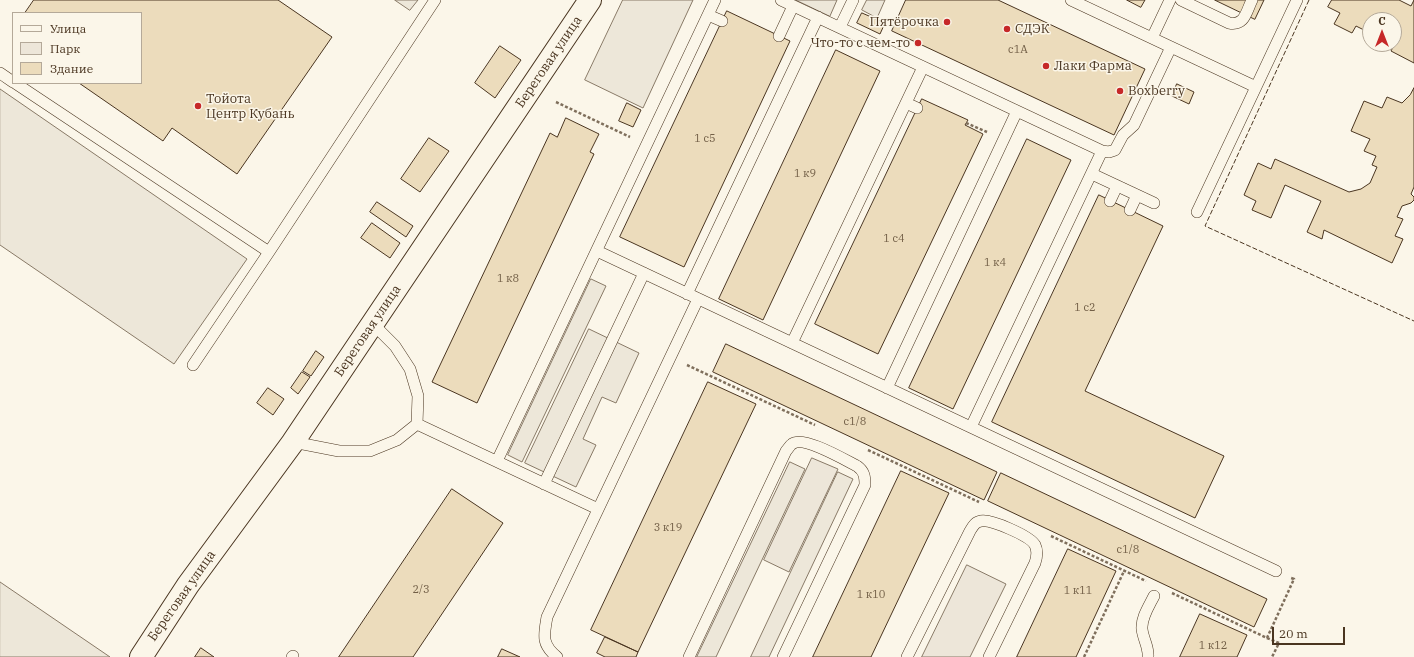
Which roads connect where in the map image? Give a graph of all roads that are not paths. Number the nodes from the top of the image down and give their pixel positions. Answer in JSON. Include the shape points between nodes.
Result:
{"nodes":[{"id":1,"x":435,"y":0,"type":"edge"},
{"id":2,"x":590,"y":0,"type":"edge"},
{"id":3,"x":716,"y":0,"type":"edge"},
{"id":4,"x":782,"y":0,"type":"edge"},
{"id":5,"x":853,"y":0,"type":"edge"},
{"id":6,"x":1071,"y":0,"type":"edge"},
{"id":7,"x":1170,"y":0,"type":"edge"},
{"id":8,"x":1181,"y":0,"type":"edge"},
{"id":9,"x":1252,"y":0,"type":"edge"},
{"id":10,"x":1297,"y":0,"type":"edge"},
{"id":11,"x":793,"y":6,"type":"junction"},
{"id":12,"x":708,"y":15,"type":"junction"},
{"id":13,"x":818,"y":17,"type":"junction"},
{"id":14,"x":722,"y":21,"type":"dead end"},
{"id":15,"x":840,"y":28,"type":"junction"},
{"id":16,"x":779,"y":36,"type":"dead end"},
{"id":17,"x":1152,"y":38,"type":"junction"},
{"id":18,"x":1171,"y":47,"type":"junction"},
{"id":19,"x":923,"y":67,"type":"junction"},
{"id":20,"x":0,"y":73,"type":"edge"},
{"id":21,"x":12,"y":81,"type":"edge"},
{"id":22,"x":17,"y":84,"type":"edge"},
{"id":23,"x":1256,"y":87,"type":"junction"},
{"id":24,"x":906,"y":103,"type":"junction"},
{"id":25,"x":917,"y":108,"type":"dead end"},
{"id":26,"x":1018,"y":111,"type":"junction"},
{"id":27,"x":1102,"y":151,"type":"junction"},
{"id":28,"x":1092,"y":174,"type":"junction"},
{"id":29,"x":1117,"y":186,"type":"junction"},
{"id":30,"x":1136,"y":195,"type":"junction"},
{"id":31,"x":1110,"y":201,"type":"dead end"},
{"id":32,"x":1154,"y":204,"type":"dead end"},
{"id":33,"x":1130,"y":210,"type":"dead end"},
{"id":34,"x":1197,"y":212,"type":"dead end"},
{"id":35,"x":597,"y":251,"type":"junction"},
{"id":36,"x":269,"y":252,"type":"junction"},
{"id":37,"x":644,"y":273,"type":"junction"},
{"id":38,"x":687,"y":294,"type":"junction"},
{"id":39,"x":698,"y":299,"type":"junction"},
{"id":40,"x":373,"y":324,"type":"junction"},
{"id":41,"x":792,"y":343,"type":"junction"},
{"id":42,"x":193,"y":365,"type":"dead end"},
{"id":43,"x":887,"y":388,"type":"junction"},
{"id":44,"x":417,"y":424,"type":"junction"},
{"id":45,"x":971,"y":427,"type":"junction"},
{"id":46,"x":293,"y":442,"type":"junction"},
{"id":47,"x":497,"y":461,"type":"junction"},
{"id":48,"x":544,"y":484,"type":"junction"},
{"id":49,"x":598,"y":509,"type":"junction"},
{"id":50,"x":1276,"y":571,"type":"dead end"},
{"id":51,"x":1154,"y":596,"type":"dead end"},
{"id":52,"x":140,"y":657,"type":"edge"},
{"id":53,"x":557,"y":657,"type":"edge"},
{"id":54,"x":689,"y":657,"type":"edge"},
{"id":55,"x":783,"y":657,"type":"edge"},
{"id":56,"x":907,"y":657,"type":"edge"},
{"id":57,"x":989,"y":657,"type":"edge"},
{"id":58,"x":1148,"y":657,"type":"edge"}],
"edges":[{"from":1,"to":36,"type":"lane"},
{"from":2,"to":40,"type":"street","name":"Береговая улица"},
{"from":3,"to":12,"type":"lane"},
{"from":4,"to":11,"type":"lane"},
{"from":5,"to":15,"type":"lane"},
{"from":6,"to":17,"type":"lane"},
{"from":7,"to":17,"type":"lane"},
{"from":8,"to":9,"type":"lane","via":[[1235,24],[1243,18]]},
{"from":10,"to":23,"type":"lane"},
{"from":11,"to":13,"type":"lane"},
{"from":11,"to":16,"type":"lane"},
{"from":12,"to":14,"type":"lane"},
{"from":12,"to":35,"type":"lane"},
{"from":13,"to":15,"type":"lane"},
{"from":13,"to":38,"type":"lane"},
{"from":15,"to":19,"type":"lane"},
{"from":17,"to":18,"type":"lane"},
{"from":18,"to":23,"type":"lane"},
{"from":18,"to":27,"type":"lane","via":[[1134,125],[1123,135],[1114,150]]},
{"from":19,"to":24,"type":"lane"},
{"from":19,"to":26,"type":"lane"},
{"from":20,"to":21,"type":"lane"},
{"from":22,"to":36,"type":"lane"},
{"from":23,"to":34,"type":"lane"},
{"from":24,"to":25,"type":"lane"},
{"from":24,"to":41,"type":"lane"},
{"from":26,"to":27,"type":"lane"},
{"from":26,"to":43,"type":"lane"},
{"from":27,"to":28,"type":"lane"},
{"from":28,"to":29,"type":"lane"},
{"from":28,"to":45,"type":"lane"},
{"from":29,"to":30,"type":"lane"},
{"from":29,"to":31,"type":"lane"},
{"from":30,"to":32,"type":"lane"},
{"from":30,"to":33,"type":"lane"},
{"from":35,"to":37,"type":"lane"},
{"from":35,"to":47,"type":"lane"},
{"from":36,"to":42,"type":"lane"},
{"from":37,"to":38,"type":"lane"},
{"from":37,"to":48,"type":"lane"},
{"from":38,"to":39,"type":"lane"},
{"from":39,"to":41,"type":"lane"},
{"from":39,"to":49,"type":"lane"},
{"from":40,"to":44,"type":"lane","via":[[395,346],[410,369],[418,396]]},
{"from":40,"to":46,"type":"street","name":"Береговая улица"},
{"from":41,"to":43,"type":"lane"},
{"from":43,"to":45,"type":"lane"},
{"from":44,"to":46,"type":"lane","via":[[397,440],[370,451],[339,451]]},
{"from":44,"to":47,"type":"lane"},
{"from":45,"to":50,"type":"lane"},
{"from":46,"to":52,"type":"street","name":"Береговая улица","via":[[188,585]]},
{"from":47,"to":48,"type":"lane"},
{"from":48,"to":49,"type":"lane"},
{"from":49,"to":53,"type":"lane","via":[[547,617],[544,635],[549,650]]},
{"from":51,"to":58,"type":"lane","via":[[1142,624]]},
{"from":54,"to":55,"type":"lane","via":[[786,451],[792,444],[800,441],[857,466],[863,470],[865,478],[864,485]]},
{"from":56,"to":57,"type":"lane","via":[[970,531],[975,523],[982,520],[995,522],[1027,538],[1034,544],[1037,554]]}]}
